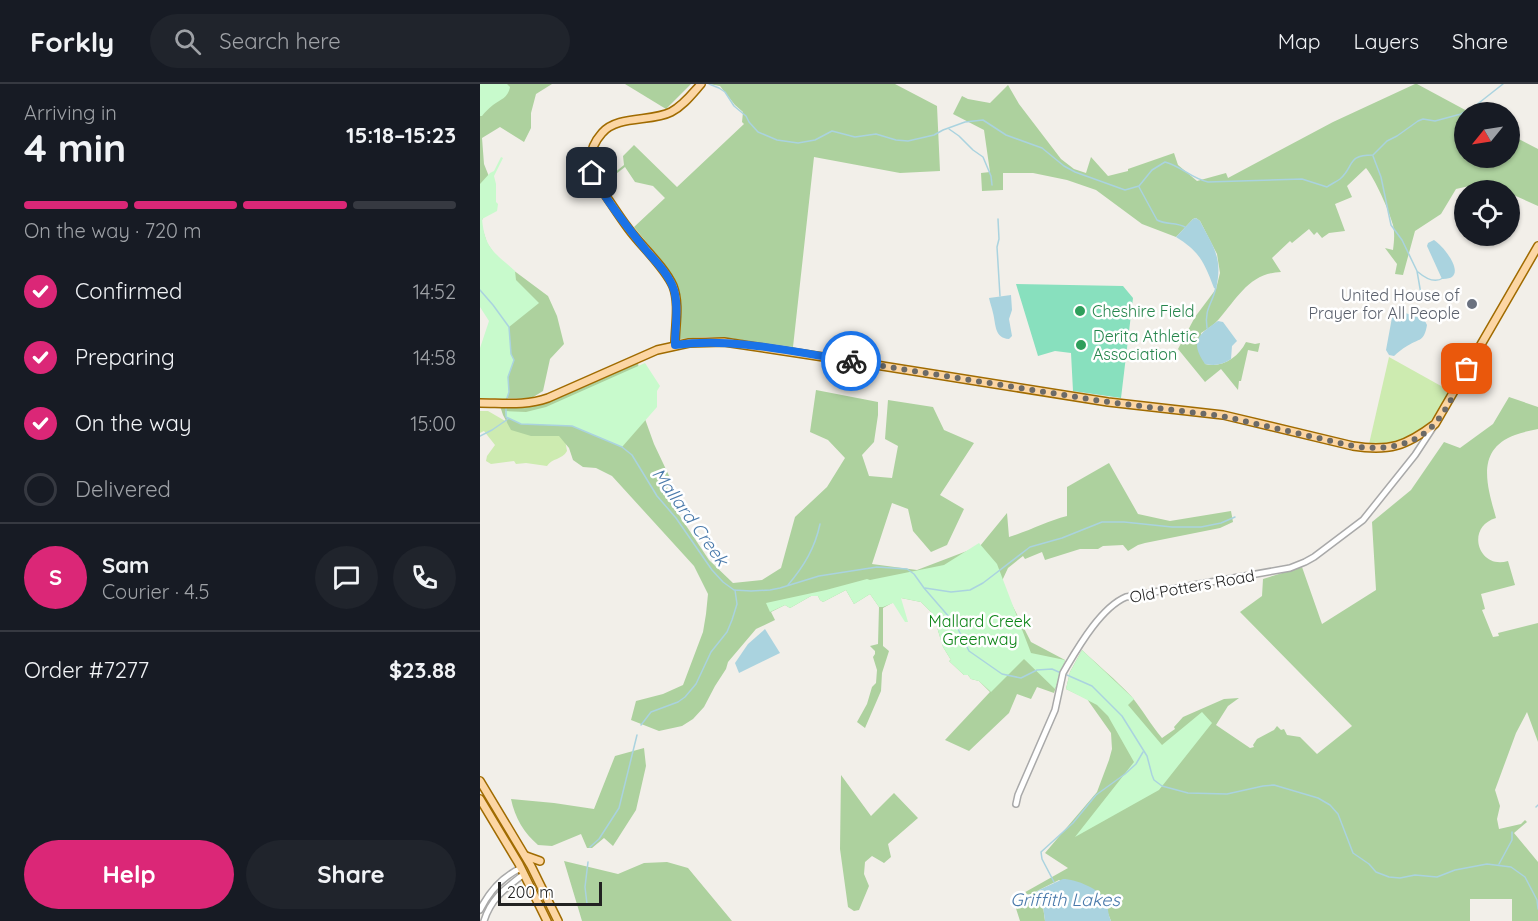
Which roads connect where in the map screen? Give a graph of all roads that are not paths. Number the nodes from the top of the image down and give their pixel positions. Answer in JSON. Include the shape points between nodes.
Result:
{"nodes":[{"id":1,"x":700,"y":84,"type":"edge"},
{"id":2,"x":1538,"y":246,"type":"edge"},
{"id":3,"x":675,"y":345,"type":"junction"},
{"id":4,"x":480,"y":403,"type":"edge"},
{"id":5,"x":1435,"y":424,"type":"junction"},
{"id":6,"x":1416,"y":438,"type":"junction"},
{"id":7,"x":1421,"y":445,"type":"junction"},
{"id":8,"x":480,"y":781,"type":"edge"},
{"id":9,"x":480,"y":799,"type":"edge"},
{"id":10,"x":1016,"y":804,"type":"dead end"},
{"id":11,"x":485,"y":807,"type":"junction"},
{"id":12,"x":498,"y":828,"type":"junction"},
{"id":13,"x":517,"y":840,"type":"junction"},
{"id":14,"x":525,"y":856,"type":"junction"},
{"id":15,"x":540,"y":861,"type":"dead end"},
{"id":16,"x":531,"y":866,"type":"junction"},
{"id":17,"x":523,"y":871,"type":"junction"},
{"id":18,"x":480,"y":910,"type":"edge"},
{"id":19,"x":484,"y":921,"type":"edge"},
{"id":20,"x":552,"y":921,"type":"edge"}],
"edges":[{"from":1,"to":3,"type":"main road","via":[[669,113],[604,130],[591,153],[591,167],[598,184],[672,286],[676,303]]},
{"from":2,"to":5,"type":"main road"},
{"from":3,"to":4,"type":"main road","via":[[643,355],[543,400]]},
{"from":3,"to":6,"type":"main road","via":[[731,343],[1108,402],[1220,415],[1362,447],[1388,448]]},
{"from":5,"to":6,"type":"main road"},
{"from":5,"to":7,"type":"street","name":"Old Potters Road"},
{"from":6,"to":7,"type":"street"},
{"from":7,"to":10,"type":"street","name":"Old Potters Road","via":[[1363,520],[1305,562],[1290,568],[1126,597],[1104,612],[1065,669],[1055,710]]},
{"from":8,"to":13,"type":"main road"},
{"from":9,"to":11,"type":"main road"},
{"from":11,"to":12,"type":"main road"},
{"from":11,"to":13,"type":"main road","via":[[490,806]]},
{"from":12,"to":16,"type":"main road"},
{"from":12,"to":17,"type":"main road"},
{"from":13,"to":14,"type":"main road"},
{"from":14,"to":15,"type":"main road"},
{"from":14,"to":16,"type":"main road"},
{"from":16,"to":20,"type":"main road"},
{"from":17,"to":18,"type":"street","via":[[509,875],[496,886]]},
{"from":17,"to":19,"type":"street","via":[[494,900]]},
{"from":17,"to":20,"type":"main road"},
{"from":17,"to":20,"type":"main road","via":[[529,873]]}]}
